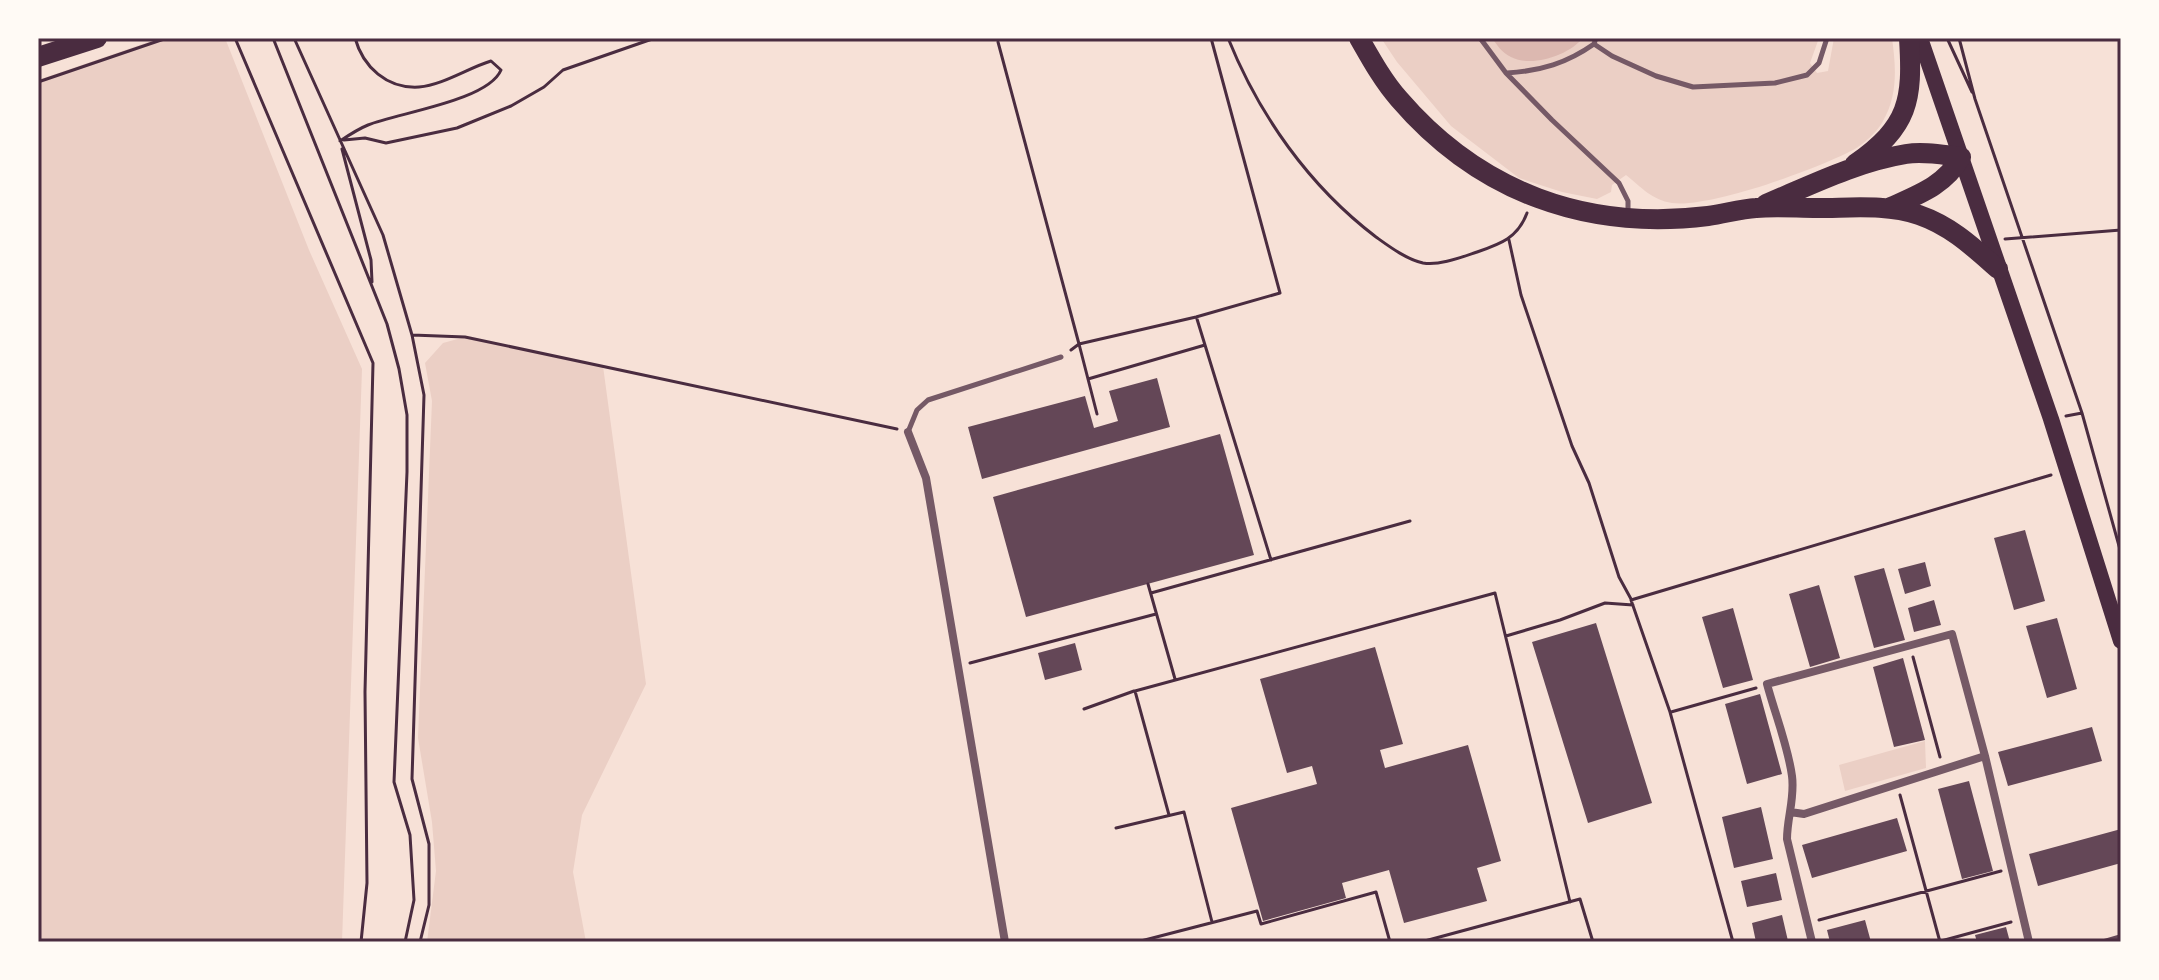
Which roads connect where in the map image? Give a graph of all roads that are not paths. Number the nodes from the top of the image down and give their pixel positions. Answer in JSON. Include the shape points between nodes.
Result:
{"nodes":[{"id":1,"x":97,"y":38,"type":"edge"},
{"id":2,"x":1359,"y":38,"type":"edge"},
{"id":3,"x":1480,"y":38,"type":"edge"},
{"id":4,"x":1827,"y":38,"type":"edge"},
{"id":5,"x":1909,"y":38,"type":"edge"},
{"id":6,"x":1920,"y":38,"type":"edge"},
{"id":7,"x":1595,"y":41,"type":"edge"},
{"id":8,"x":38,"y":57,"type":"edge"},
{"id":9,"x":1506,"y":73,"type":"junction"},
{"id":10,"x":1961,"y":157,"type":"junction"},
{"id":11,"x":1846,"y":171,"type":"junction"},
{"id":12,"x":1891,"y":207,"type":"junction"},
{"id":13,"x":1756,"y":208,"type":"junction"},
{"id":14,"x":1628,"y":219,"type":"junction"},
{"id":15,"x":1998,"y":269,"type":"junction"},
{"id":16,"x":1061,"y":357,"type":"road end"},
{"id":17,"x":908,"y":432,"type":"joint"},
{"id":18,"x":2121,"y":641,"type":"edge"},
{"id":19,"x":1985,"y":756,"type":"junction"},
{"id":20,"x":1790,"y":812,"type":"junction"},
{"id":21,"x":1005,"y":942,"type":"edge"},
{"id":22,"x":1812,"y":942,"type":"edge"},
{"id":23,"x":2029,"y":942,"type":"edge"}],
"edges":[{"from":1,"to":8,"type":"highway"},
{"from":2,"to":14,"type":"highway","via":[[1397,97],[1433,134],[1484,173],[1533,197]]},
{"from":3,"to":9,"type":"lane"},
{"from":4,"to":7,"type":"lane","via":[[1819,63],[1807,75],[1775,83],[1693,87],[1612,56]]},
{"from":5,"to":11,"type":"highway","via":[[1912,82],[1906,109],[1891,133]]},
{"from":6,"to":10,"type":"main road"},
{"from":7,"to":9,"type":"lane","via":[[1561,64]]},
{"from":9,"to":14,"type":"lane","via":[[1619,183],[1628,201]]},
{"from":10,"to":11,"type":"highway","via":[[1907,154]]},
{"from":10,"to":12,"type":"highway","via":[[1934,187]]},
{"from":10,"to":15,"type":"main road"},
{"from":11,"to":13,"type":"highway"},
{"from":12,"to":13,"type":"highway"},
{"from":12,"to":15,"type":"highway","via":[[1959,235]]},
{"from":13,"to":14,"type":"highway"},
{"from":15,"to":18,"type":"main road"},
{"from":16,"to":17,"type":"lane","via":[[928,400],[917,410]]},
{"from":17,"to":21,"type":"street","via":[[926,478]]},
{"from":19,"to":20,"type":"street","via":[[1804,814]]},
{"from":19,"to":20,"type":"street","via":[[1952,634],[1767,684],[1792,774]]},
{"from":19,"to":23,"type":"street"},
{"from":20,"to":22,"type":"street","via":[[1787,839]]}]}
